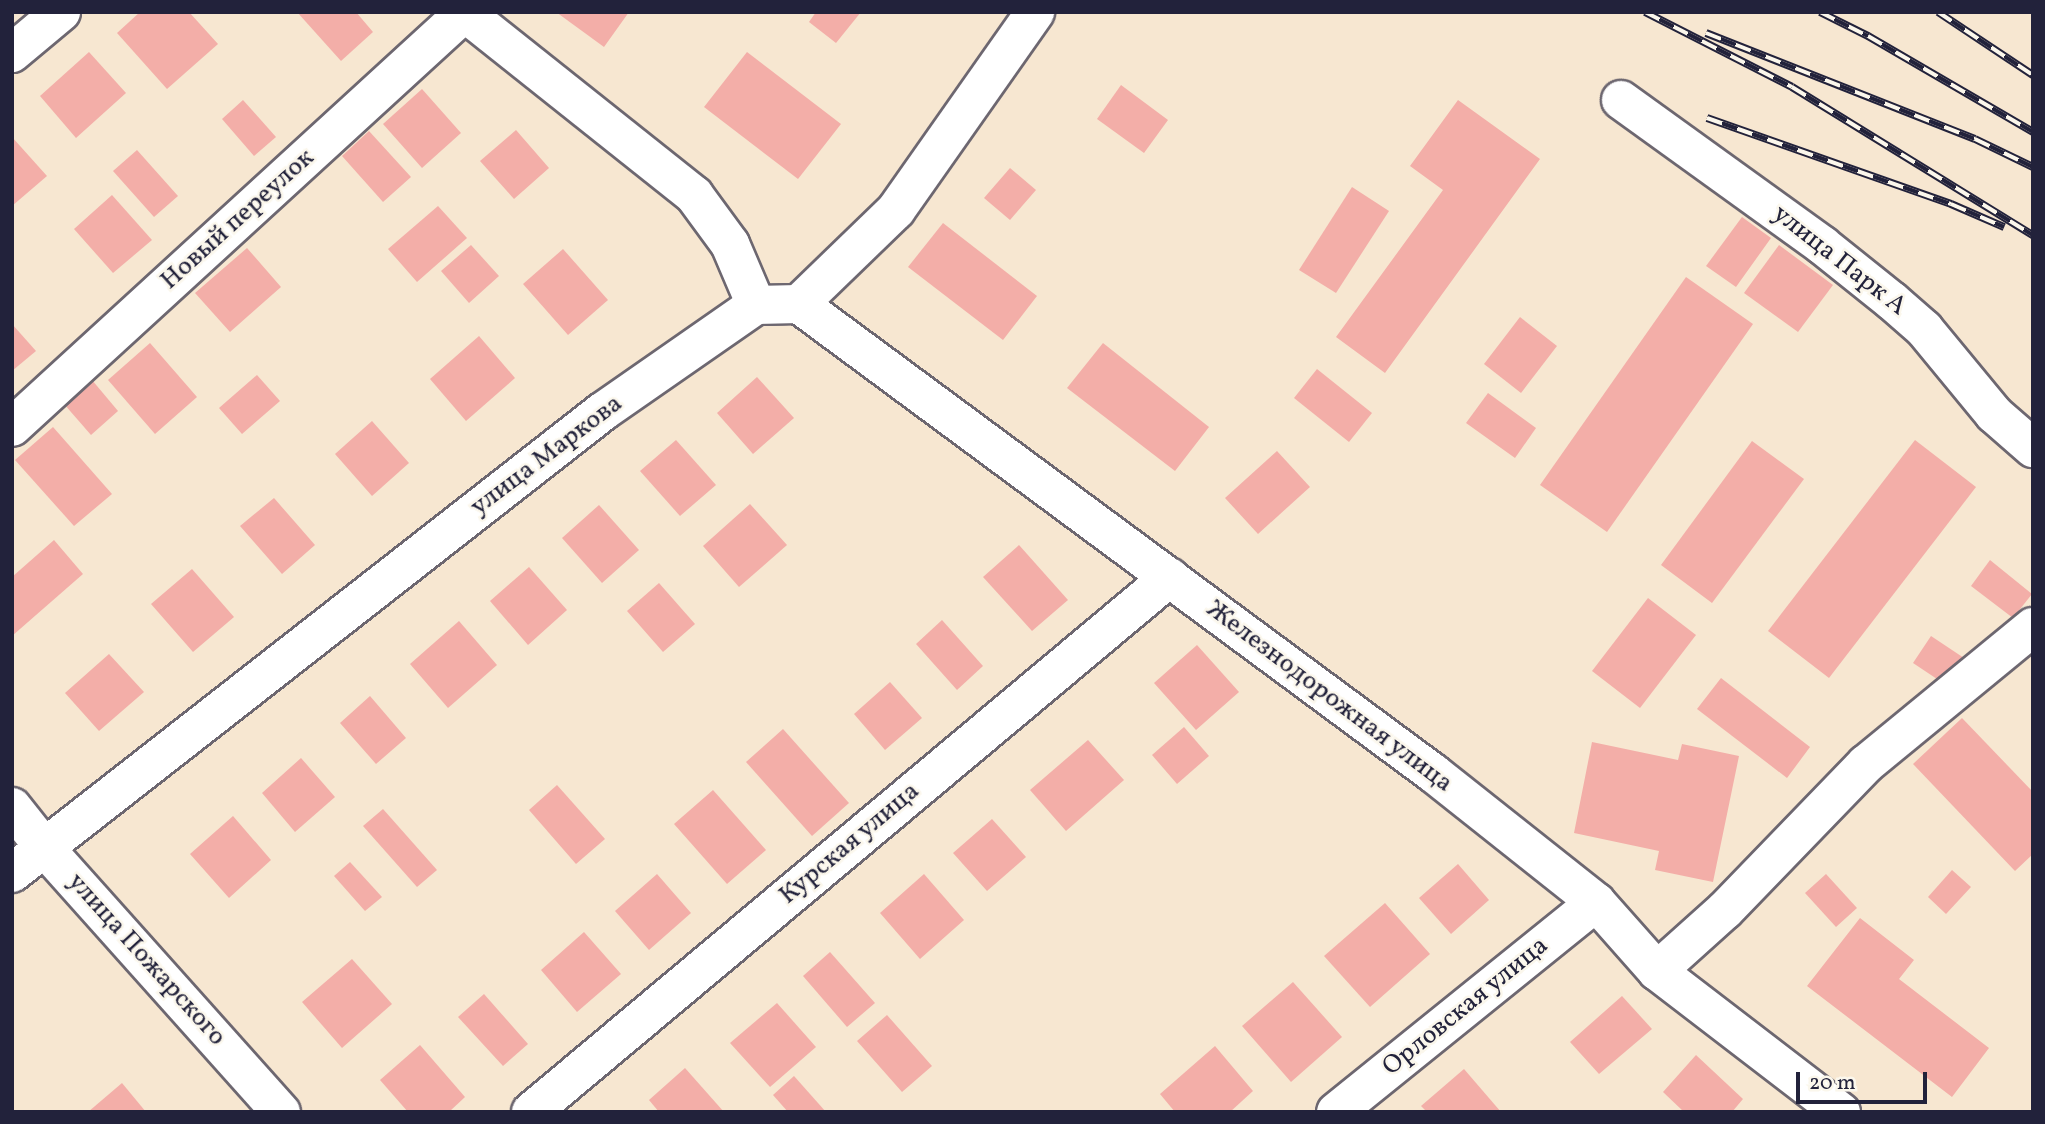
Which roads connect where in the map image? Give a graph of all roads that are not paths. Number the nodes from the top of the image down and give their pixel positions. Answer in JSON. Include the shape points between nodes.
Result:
{"nodes":[{"id":1,"x":61,"y":12,"type":"edge"},
{"id":2,"x":1035,"y":12,"type":"edge"},
{"id":3,"x":464,"y":13,"type":"edge"},
{"id":4,"x":12,"y":53,"type":"edge"},
{"id":5,"x":1621,"y":100,"type":"dead end"},
{"id":6,"x":799,"y":304,"type":"junction"},
{"id":7,"x":756,"y":305,"type":"junction"},
{"id":8,"x":12,"y":426,"type":"edge"},
{"id":9,"x":2033,"y":447,"type":"edge"},
{"id":10,"x":1170,"y":577,"type":"junction"},
{"id":11,"x":2033,"y":627,"type":"edge"},
{"id":12,"x":12,"y":807,"type":"edge"},
{"id":13,"x":43,"y":846,"type":"junction"},
{"id":14,"x":12,"y":873,"type":"edge"},
{"id":15,"x":1596,"y":902,"type":"junction"},
{"id":16,"x":1657,"y":971,"type":"junction"},
{"id":17,"x":281,"y":1112,"type":"edge"},
{"id":18,"x":531,"y":1112,"type":"edge"},
{"id":19,"x":1336,"y":1112,"type":"edge"},
{"id":20,"x":1840,"y":1112,"type":"edge"}],
"edges":[{"from":1,"to":4,"type":"street"},
{"from":2,"to":6,"type":"street","via":[[895,210]]},
{"from":3,"to":7,"type":"street","via":[[694,195],[730,244]]},
{"from":3,"to":8,"type":"street","name":"Новый переулок"},
{"from":5,"to":9,"type":"street","name":"улица Парк А","via":[[1892,301],[1924,329],[1994,414]]},
{"from":6,"to":7,"type":"street"},
{"from":6,"to":10,"type":"street","name":"Железнодорожная улица"},
{"from":7,"to":13,"type":"street","name":"улица Маркова","via":[[602,412]]},
{"from":10,"to":15,"type":"street","name":"Железнодорожная улица","via":[[1433,773]]},
{"from":10,"to":18,"type":"street","name":"Курская улица"},
{"from":11,"to":16,"type":"street","via":[[1866,764],[1724,910]]},
{"from":12,"to":13,"type":"street","name":"улица Пожарского"},
{"from":13,"to":14,"type":"street","name":"улица Маркова"},
{"from":13,"to":17,"type":"street","name":"улица Пожарского"},
{"from":15,"to":16,"type":"street","name":"Железнодорожная улица"},
{"from":15,"to":19,"type":"street","name":"Орловская улица"},
{"from":16,"to":20,"type":"street","name":"Железнодорожная улица"}]}
